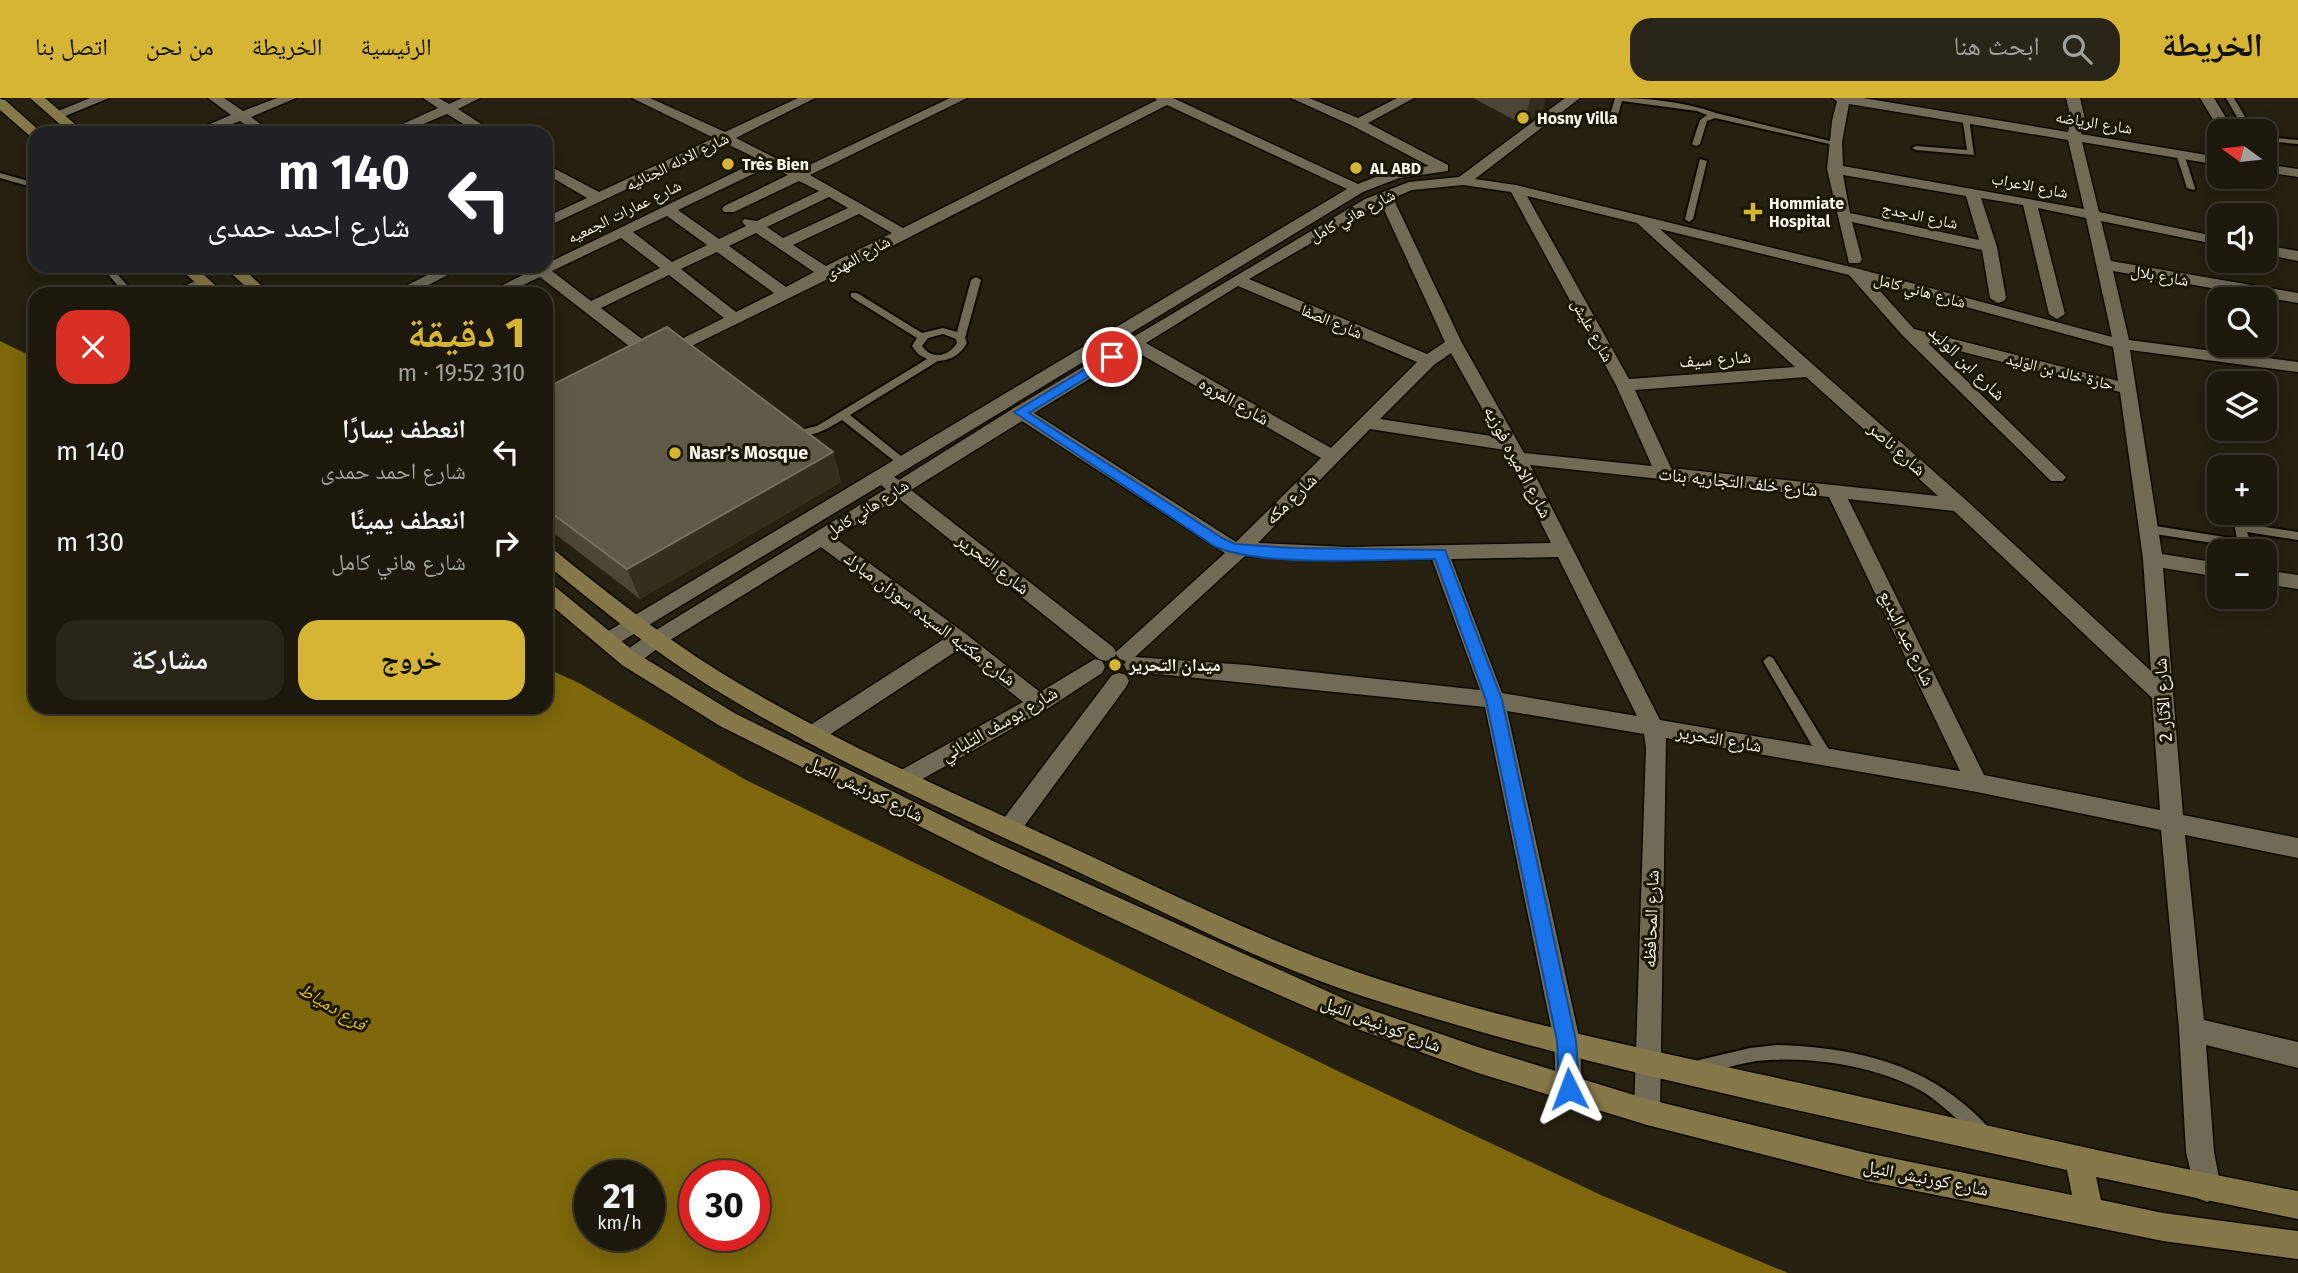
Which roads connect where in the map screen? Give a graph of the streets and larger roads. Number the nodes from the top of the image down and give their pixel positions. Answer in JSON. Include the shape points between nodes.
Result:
{"nodes":[{"id":1,"x":37,"y":98,"type":"edge"},
{"id":2,"x":102,"y":98,"type":"edge"},
{"id":3,"x":215,"y":98,"type":"edge"},
{"id":4,"x":289,"y":98,"type":"edge"},
{"id":5,"x":430,"y":98,"type":"edge"},
{"id":6,"x":473,"y":98,"type":"edge"},
{"id":7,"x":639,"y":98,"type":"edge"},
{"id":8,"x":808,"y":98,"type":"edge"},
{"id":9,"x":960,"y":98,"type":"edge"},
{"id":10,"x":1298,"y":98,"type":"edge"},
{"id":11,"x":1407,"y":98,"type":"edge"},
{"id":12,"x":1573,"y":98,"type":"edge"},
{"id":13,"x":1842,"y":98,"type":"edge"},
{"id":14,"x":2073,"y":98,"type":"edge"},
{"id":15,"x":2207,"y":98,"type":"edge"},
{"id":16,"x":1164,"y":99,"type":"edge"},
{"id":17,"x":0,"y":103,"type":"edge"},
{"id":18,"x":448,"y":108,"type":"junction"},
{"id":19,"x":58,"y":114,"type":"junction"},
{"id":20,"x":241,"y":116,"type":"junction"},
{"id":21,"x":2220,"y":119,"type":"edge"},
{"id":22,"x":1358,"y":123,"type":"junction"},
{"id":23,"x":28,"y":126,"type":"edge"},
{"id":24,"x":71,"y":126,"type":"edge"},
{"id":25,"x":215,"y":126,"type":"edge"},
{"id":26,"x":256,"y":126,"type":"edge"},
{"id":27,"x":406,"y":126,"type":"edge"},
{"id":28,"x":477,"y":126,"type":"edge"},
{"id":29,"x":726,"y":137,"type":"junction"},
{"id":30,"x":2074,"y":137,"type":"junction"},
{"id":31,"x":2207,"y":159,"type":"edge"},
{"id":32,"x":771,"y":160,"type":"junction"},
{"id":33,"x":1445,"y":169,"type":"junction"},
{"id":34,"x":1834,"y":169,"type":"junction"},
{"id":35,"x":2277,"y":170,"type":"edge"},
{"id":36,"x":1478,"y":171,"type":"junction"},
{"id":37,"x":553,"y":172,"type":"edge"},
{"id":38,"x":2298,"y":173,"type":"edge"},
{"id":39,"x":801,"y":175,"type":"junction"},
{"id":40,"x":1463,"y":181,"type":"junction"},
{"id":41,"x":1358,"y":189,"type":"junction"},
{"id":42,"x":1516,"y":189,"type":"junction"},
{"id":43,"x":831,"y":191,"type":"junction"},
{"id":44,"x":703,"y":192,"type":"junction"},
{"id":45,"x":1972,"y":192,"type":"junction"},
{"id":46,"x":1385,"y":195,"type":"junction"},
{"id":47,"x":598,"y":198,"type":"junction"},
{"id":48,"x":2029,"y":202,"type":"junction"},
{"id":49,"x":860,"y":208,"type":"junction"},
{"id":50,"x":667,"y":209,"type":"junction"},
{"id":51,"x":729,"y":209,"type":"junction"},
{"id":52,"x":1636,"y":212,"type":"junction"},
{"id":53,"x":1844,"y":216,"type":"junction"},
{"id":54,"x":2093,"y":216,"type":"junction"},
{"id":55,"x":553,"y":220,"type":"edge"},
{"id":56,"x":756,"y":227,"type":"junction"},
{"id":57,"x":622,"y":231,"type":"junction"},
{"id":58,"x":902,"y":233,"type":"junction"},
{"id":59,"x":2207,"y":239,"type":"edge"},
{"id":60,"x":783,"y":244,"type":"junction"},
{"id":61,"x":718,"y":246,"type":"junction"},
{"id":62,"x":1989,"y":247,"type":"junction"},
{"id":63,"x":2277,"y":252,"type":"edge"},
{"id":64,"x":2298,"y":256,"type":"edge"},
{"id":65,"x":553,"y":264,"type":"edge"},
{"id":66,"x":2105,"y":265,"type":"junction"},
{"id":67,"x":1854,"y":266,"type":"junction"},
{"id":68,"x":671,"y":268,"type":"junction"},
{"id":69,"x":193,"y":273,"type":"edge"},
{"id":70,"x":238,"y":273,"type":"edge"},
{"id":71,"x":442,"y":273,"type":"edge"},
{"id":72,"x":535,"y":273,"type":"edge"},
{"id":73,"x":545,"y":273,"type":"edge"},
{"id":74,"x":827,"y":274,"type":"junction"},
{"id":75,"x":1208,"y":279,"type":"junction"},
{"id":76,"x":1230,"y":284,"type":"junction"},
{"id":77,"x":208,"y":287,"type":"edge"},
{"id":78,"x":254,"y":287,"type":"edge"},
{"id":79,"x":413,"y":287,"type":"edge"},
{"id":80,"x":506,"y":287,"type":"edge"},
{"id":81,"x":786,"y":294,"type":"junction"},
{"id":82,"x":2298,"y":298,"type":"edge"},
{"id":83,"x":1998,"y":299,"type":"junction"},
{"id":84,"x":590,"y":307,"type":"junction"},
{"id":85,"x":2057,"y":314,"type":"junction"},
{"id":86,"x":736,"y":319,"type":"junction"},
{"id":87,"x":1909,"y":333,"type":"junction"},
{"id":88,"x":2120,"y":336,"type":"junction"},
{"id":89,"x":1454,"y":343,"type":"junction"},
{"id":90,"x":2207,"y":343,"type":"edge"},
{"id":91,"x":1135,"y":344,"type":"junction"},
{"id":92,"x":2277,"y":352,"type":"edge"},
{"id":93,"x":2298,"y":355,"type":"edge"},
{"id":94,"x":1428,"y":361,"type":"junction"},
{"id":95,"x":2298,"y":368,"type":"edge"},
{"id":96,"x":1810,"y":371,"type":"junction"},
{"id":97,"x":1624,"y":384,"type":"junction"},
{"id":98,"x":2128,"y":388,"type":"junction"},
{"id":99,"x":1020,"y":412,"type":"junction"},
{"id":100,"x":1367,"y":423,"type":"junction"},
{"id":101,"x":1515,"y":451,"type":"junction"},
{"id":102,"x":1334,"y":458,"type":"junction"},
{"id":103,"x":1665,"y":474,"type":"junction"},
{"id":104,"x":881,"y":475,"type":"junction"},
{"id":105,"x":2057,"y":477,"type":"dead end"},
{"id":106,"x":897,"y":489,"type":"junction"},
{"id":107,"x":1836,"y":493,"type":"junction"},
{"id":108,"x":1959,"y":505,"type":"junction"},
{"id":109,"x":821,"y":537,"type":"junction"},
{"id":110,"x":1240,"y":550,"type":"junction"},
{"id":111,"x":1564,"y":550,"type":"junction"},
{"id":112,"x":1440,"y":554,"type":"junction"},
{"id":113,"x":2153,"y":559,"type":"junction"},
{"id":114,"x":553,"y":560,"type":"edge"},
{"id":115,"x":2207,"y":568,"type":"edge"},
{"id":116,"x":2277,"y":579,"type":"edge"},
{"id":117,"x":2298,"y":582,"type":"edge"},
{"id":118,"x":553,"y":596,"type":"edge"},
{"id":119,"x":632,"y":624,"type":"junction"},
{"id":120,"x":959,"y":639,"type":"junction"},
{"id":121,"x":656,"y":640,"type":"junction"},
{"id":122,"x":607,"y":641,"type":"junction"},
{"id":123,"x":629,"y":659,"type":"junction"},
{"id":124,"x":1116,"y":664,"type":"junction"},
{"id":125,"x":2162,"y":694,"type":"junction"},
{"id":126,"x":1494,"y":700,"type":"junction"},
{"id":127,"x":1039,"y":703,"type":"junction"},
{"id":128,"x":1653,"y":727,"type":"junction"},
{"id":129,"x":812,"y":735,"type":"junction"},
{"id":130,"x":902,"y":780,"type":"junction"},
{"id":131,"x":1977,"y":783,"type":"junction"},
{"id":132,"x":2172,"y":823,"type":"junction"},
{"id":133,"x":1009,"y":829,"type":"junction"},
{"id":134,"x":2298,"y":849,"type":"edge"},
{"id":135,"x":2192,"y":1029,"type":"junction"},
{"id":136,"x":1566,"y":1041,"type":"junction"},
{"id":137,"x":2298,"y":1055,"type":"edge"},
{"id":138,"x":1647,"y":1060,"type":"junction"},
{"id":139,"x":1569,"y":1089,"type":"junction"},
{"id":140,"x":1647,"y":1112,"type":"junction"},
{"id":141,"x":2079,"y":1159,"type":"junction"},
{"id":142,"x":2207,"y":1188,"type":"junction"},
{"id":143,"x":2298,"y":1205,"type":"edge"},
{"id":144,"x":2089,"y":1210,"type":"junction"},
{"id":145,"x":2298,"y":1245,"type":"edge"}],
"edges":[{"from":1,"to":19,"type":"main road"},
{"from":2,"to":19,"type":"street"},
{"from":3,"to":20,"type":"street"},
{"from":4,"to":20,"type":"street"},
{"from":5,"to":18,"type":"street"},
{"from":6,"to":18,"type":"street"},
{"from":7,"to":29,"type":"street"},
{"from":8,"to":29,"type":"street","name":"شارع الادله الجنائيه"},
{"from":9,"to":39,"type":"street"},
{"from":10,"to":22,"type":"street"},
{"from":11,"to":22,"type":"street"},
{"from":12,"to":36,"type":"street","via":[[1552,107]]},
{"from":13,"to":30,"type":"street","name":"شارع الرياضه"},
{"from":13,"to":34,"type":"street"},
{"from":14,"to":30,"type":"street","name":"شارع الآثار 2"},
{"from":15,"to":21,"type":"street"},
{"from":16,"to":41,"type":"street"},
{"from":16,"to":58,"type":"street","name":"شارع المهدى"},
{"from":17,"to":23,"type":"main road"},
{"from":18,"to":27,"type":"street"},
{"from":18,"to":28,"type":"street"},
{"from":19,"to":24,"type":"main road"},
{"from":20,"to":25,"type":"street"},
{"from":20,"to":26,"type":"street"},
{"from":22,"to":33,"type":"street"},
{"from":29,"to":32,"type":"street"},
{"from":29,"to":47,"type":"street","name":"شارع الادله الجنائيه"},
{"from":30,"to":31,"type":"street","name":"شارع الرياضه"},
{"from":30,"to":54,"type":"street","name":"شارع الآثار 2"},
{"from":32,"to":39,"type":"street"},
{"from":32,"to":44,"type":"street","name":"شارع عمارات الجمعيه"},
{"from":33,"to":36,"type":"street","name":"شارع هاني كامل"},
{"from":33,"to":41,"type":"street","name":"شارع هاني كامل","via":[[1396,174]]},
{"from":34,"to":45,"type":"street","name":"شارع الاعراب"},
{"from":34,"to":53,"type":"street"},
{"from":35,"to":38,"type":"street"},
{"from":36,"to":40,"type":"street"},
{"from":36,"to":52,"type":"street","name":"شارع هاني كامل"},
{"from":37,"to":47,"type":"street"},
{"from":39,"to":43,"type":"street"},
{"from":39,"to":51,"type":"street"},
{"from":40,"to":42,"type":"street","name":"شارع هاني كامل"},
{"from":40,"to":46,"type":"street","name":"شارع هاني كامل","via":[[1422,184]]},
{"from":41,"to":75,"type":"street","name":"شارع هاني كامل"},
{"from":42,"to":52,"type":"street","name":"شارع هاني كامل"},
{"from":42,"to":97,"type":"street","name":"شارع عليش"},
{"from":43,"to":49,"type":"street"},
{"from":43,"to":56,"type":"street"},
{"from":44,"to":50,"type":"street","name":"شارع عمارات الجمعيه"},
{"from":44,"to":51,"type":"street"},
{"from":45,"to":48,"type":"street","name":"شارع الاعراب"},
{"from":45,"to":62,"type":"street"},
{"from":46,"to":76,"type":"street","name":"شارع هاني كامل"},
{"from":46,"to":89,"type":"street","name":"شارع الاميره فوزيه"},
{"from":47,"to":55,"type":"street","name":"شارع الادله الجنائيه"},
{"from":48,"to":54,"type":"street","name":"شارع الاعراب"},
{"from":48,"to":85,"type":"street"},
{"from":49,"to":58,"type":"street"},
{"from":49,"to":60,"type":"street"},
{"from":50,"to":57,"type":"street","name":"شارع عمارات الجمعيه"},
{"from":50,"to":61,"type":"street"},
{"from":51,"to":56,"type":"street"},
{"from":52,"to":67,"type":"street","name":"شارع هاني كامل"},
{"from":52,"to":67,"type":"street","name":"شارع هاني كامل","via":[[1689,219]]},
{"from":52,"to":96,"type":"street","name":"شارع ناصر"},
{"from":53,"to":62,"type":"street","name":"شارع الدجدج"},
{"from":53,"to":67,"type":"street"},
{"from":54,"to":59,"type":"street","name":"شارع الاعراب"},
{"from":54,"to":66,"type":"street","name":"شارع الآثار 2"},
{"from":56,"to":60,"type":"street"},
{"from":56,"to":61,"type":"street"},
{"from":57,"to":65,"type":"street","name":"شارع عمارات الجمعيه"},
{"from":57,"to":68,"type":"street"},
{"from":58,"to":74,"type":"street","name":"شارع المهدى"},
{"from":60,"to":74,"type":"street"},
{"from":61,"to":68,"type":"street"},
{"from":61,"to":81,"type":"street"},
{"from":62,"to":83,"type":"street"},
{"from":63,"to":64,"type":"street"},
{"from":66,"to":82,"type":"street","name":"شارع بلال"},
{"from":66,"to":88,"type":"street","name":"شارع الآثار 2"},
{"from":67,"to":83,"type":"street","name":"شارع هاني كامل"},
{"from":67,"to":87,"type":"street","name":"شارع ابن الوليد"},
{"from":67,"to":88,"type":"street","name":"شارع هاني كامل"},
{"from":68,"to":84,"type":"street"},
{"from":68,"to":86,"type":"street"},
{"from":69,"to":77,"type":"main road"},
{"from":70,"to":78,"type":"main road"},
{"from":71,"to":79,"type":"street"},
{"from":72,"to":80,"type":"street","name":"شارع عمارات الجمعيه"},
{"from":73,"to":84,"type":"street"},
{"from":74,"to":81,"type":"street","name":"شارع المهدى"},
{"from":75,"to":76,"type":"street","name":"شارع الصفا"},
{"from":75,"to":104,"type":"street","name":"شارع هاني كامل"},
{"from":76,"to":91,"type":"street","name":"شارع هاني كامل"},
{"from":76,"to":94,"type":"street","name":"شارع الصفا"},
{"from":81,"to":86,"type":"street","name":"شارع المهدى"},
{"from":83,"to":85,"type":"street","name":"شارع هاني كامل"},
{"from":84,"to":86,"type":"street","name":"شارع المهدى","via":[[642,357]]},
{"from":85,"to":88,"type":"street","name":"شارع هاني كامل"},
{"from":87,"to":98,"type":"street","name":"حارة خالد بن الوليد"},
{"from":87,"to":105,"type":"street","name":"شارع ابن الوليد"},
{"from":88,"to":90,"type":"street","name":"شارع هاني كامل"},
{"from":88,"to":95,"type":"street","name":"شارع هاني كامل"},
{"from":88,"to":98,"type":"street","name":"شارع الآثار 2"},
{"from":89,"to":94,"type":"street","name":"شارع مكه"},
{"from":89,"to":101,"type":"street","name":"شارع الاميره فوزيه"},
{"from":91,"to":99,"type":"street","name":"شارع هاني كامل"},
{"from":91,"to":102,"type":"street","name":"شارع المروه"},
{"from":92,"to":93,"type":"street","name":"شارع هاني كامل"},
{"from":94,"to":100,"type":"street","name":"شارع مكه"},
{"from":96,"to":97,"type":"street","name":"شارع سيف"},
{"from":96,"to":108,"type":"street","name":"شارع ناصر"},
{"from":97,"to":103,"type":"street","name":"شارع عليش"},
{"from":98,"to":113,"type":"street","name":"شارع الآثار 2"},
{"from":99,"to":106,"type":"street","name":"شارع هاني كامل"},
{"from":99,"to":110,"type":"street","via":[[1219,542]]},
{"from":100,"to":101,"type":"street","name":"شارع خلف التجاريه بنات"},
{"from":100,"to":102,"type":"street","name":"شارع مكه"},
{"from":101,"to":103,"type":"street","name":"شارع خلف التجاريه بنات"},
{"from":101,"to":111,"type":"street","name":"شارع الاميره فوزيه"},
{"from":102,"to":110,"type":"street","name":"شارع مكه"},
{"from":103,"to":107,"type":"street","name":"شارع خلف التجاريه بنات"},
{"from":104,"to":106,"type":"street","name":"شارع التحرير"},
{"from":104,"to":119,"type":"street","name":"شارع هاني كامل"},
{"from":106,"to":109,"type":"street","name":"شارع هاني كامل"},
{"from":106,"to":124,"type":"street","name":"شارع التحرير"},
{"from":107,"to":108,"type":"street","name":"شارع خلف التجاريه بنات"},
{"from":107,"to":131,"type":"street","name":"شارع عبد البديع"},
{"from":108,"to":125,"type":"street","name":"شارع ناصر"},
{"from":109,"to":120,"type":"street","name":"شارع مكتبه السيده سوزان مبارك"},
{"from":109,"to":121,"type":"street","name":"شارع هاني كامل"},
{"from":110,"to":112,"type":"street"},
{"from":110,"to":124,"type":"street","name":"شارع مكه"},
{"from":111,"to":112,"type":"street"},
{"from":111,"to":128,"type":"street","name":"شارع الاميره فوزيه"},
{"from":112,"to":126,"type":"street"},
{"from":113,"to":115,"type":"street"},
{"from":113,"to":125,"type":"street","name":"شارع الآثار 2"},
{"from":114,"to":119,"type":"main road","name":"شارع كورنيش النيل"},
{"from":116,"to":117,"type":"street"},
{"from":118,"to":122,"type":"main road","name":"شارع كورنيش النيل"},
{"from":119,"to":121,"type":"main road","name":"شارع كورنيش النيل"},
{"from":119,"to":122,"type":"street","name":"شارع هاني كامل"},
{"from":120,"to":127,"type":"street","name":"شارع مكتبه السيده سوزان مبارك"},
{"from":120,"to":129,"type":"street"},
{"from":121,"to":123,"type":"street","name":"شارع هاني كامل"},
{"from":121,"to":129,"type":"main road","name":"شارع كورنيش النيل"},
{"from":122,"to":123,"type":"main road","name":"شارع كورنيش النيل"},
{"from":123,"to":139,"type":"main road","name":"شارع كورنيش النيل","via":[[728,720],[807,761],[1238,965],[1355,1016]]},
{"from":124,"to":126,"type":"street","name":"شارع التحرير"},
{"from":124,"to":127,"type":"street","name":"شارع يوسف التلباني"},
{"from":124,"to":133,"type":"street","name":"شارع مكه"},
{"from":125,"to":132,"type":"street","name":"شارع الآثار 2"},
{"from":126,"to":128,"type":"street","name":"شارع التحرير"},
{"from":126,"to":136,"type":"street"},
{"from":127,"to":130,"type":"street","name":"شارع يوسف التلباني"},
{"from":128,"to":131,"type":"street","name":"شارع التحرير"},
{"from":128,"to":138,"type":"street","name":"شارع المحافظه","via":[[1657,747]]},
{"from":129,"to":130,"type":"main road","name":"شارع كورنيش النيل"},
{"from":130,"to":133,"type":"main road","name":"شارع كورنيش النيل"},
{"from":131,"to":132,"type":"street","name":"شارع التحرير"},
{"from":132,"to":134,"type":"street","name":"شارع التحرير"},
{"from":132,"to":135,"type":"street","name":"شارع الآثار 2"},
{"from":133,"to":136,"type":"main road","name":"شارع كورنيش النيل","via":[[1260,945],[1348,979],[1465,1016]]},
{"from":135,"to":137,"type":"street"},
{"from":135,"to":142,"type":"street","name":"شارع الآثار 2","via":[[2200,1152]]},
{"from":136,"to":138,"type":"main road","name":"شارع كورنيش النيل"},
{"from":136,"to":139,"type":"street"},
{"from":138,"to":140,"type":"street","name":"شارع المحافظه"},
{"from":138,"to":141,"type":"main road","name":"شارع كورنيش النيل"},
{"from":139,"to":140,"type":"main road","name":"شارع كورنيش النيل"},
{"from":140,"to":144,"type":"main road","name":"شارع كورنيش النيل","via":[[1867,1167]]},
{"from":141,"to":142,"type":"main road","name":"شارع كورنيش النيل"},
{"from":141,"to":144,"type":"main road"},
{"from":142,"to":143,"type":"main road","name":"شارع كورنيش النيل"},
{"from":144,"to":145,"type":"main road","name":"شارع كورنيش النيل","via":[[2163,1227]]}]}
